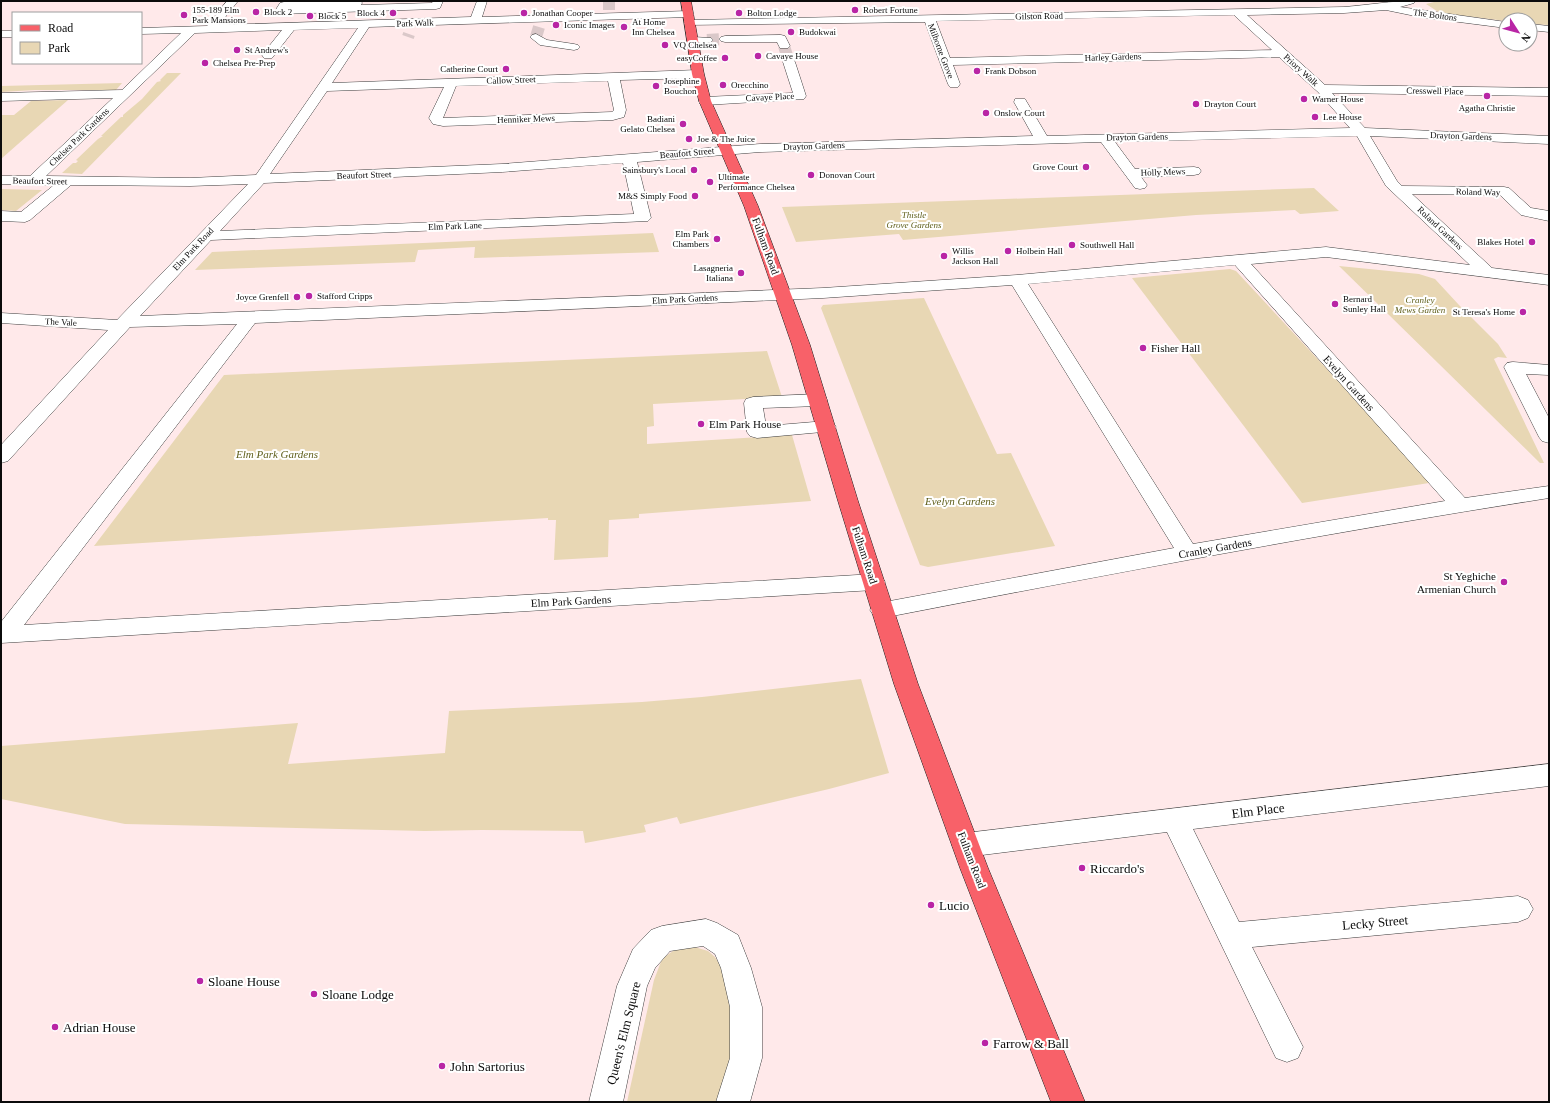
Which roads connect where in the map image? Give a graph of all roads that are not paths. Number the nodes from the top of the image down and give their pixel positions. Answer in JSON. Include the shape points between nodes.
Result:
{"nodes":[{"id":1,"x":233,"y":1,"type":"edge"},
{"id":2,"x":412,"y":1,"type":"edge"},
{"id":3,"x":438,"y":1,"type":"edge"},
{"id":4,"x":482,"y":1,"type":"edge"},
{"id":5,"x":686,"y":1,"type":"edge"},
{"id":6,"x":1373,"y":1,"type":"edge"},
{"id":7,"x":1410,"y":1,"type":"edge"},
{"id":8,"x":356,"y":6,"type":"junction"},
{"id":9,"x":1387,"y":7,"type":"junction"},
{"id":10,"x":1237,"y":12,"type":"junction"},
{"id":11,"x":929,"y":18,"type":"junction"},
{"id":12,"x":690,"y":19,"type":"junction"},
{"id":13,"x":475,"y":21,"type":"junction"},
{"id":14,"x":413,"y":23,"type":"junction"},
{"id":15,"x":1498,"y":24,"type":"edge"},
{"id":16,"x":346,"y":25,"type":"junction"},
{"id":17,"x":365,"y":25,"type":"junction"},
{"id":18,"x":290,"y":27,"type":"junction"},
{"id":19,"x":538,"y":27,"type":"junction"},
{"id":20,"x":1538,"y":28,"type":"edge"},
{"id":21,"x":210,"y":29,"type":"junction"},
{"id":22,"x":1549,"y":29,"type":"edge"},
{"id":23,"x":191,"y":30,"type":"junction"},
{"id":24,"x":142,"y":31,"type":"edge"},
{"id":25,"x":1,"y":34,"type":"edge"},
{"id":26,"x":12,"y":34,"type":"edge"},
{"id":27,"x":408,"y":34,"type":"tunnel mouth"},
{"id":28,"x":725,"y":39,"type":"tunnel mouth"},
{"id":29,"x":692,"y":40,"type":"junction"},
{"id":30,"x":707,"y":40,"type":"tunnel mouth"},
{"id":31,"x":784,"y":46,"type":"tunnel mouth"},
{"id":32,"x":574,"y":47,"type":"dead end"},
{"id":33,"x":1282,"y":53,"type":"junction"},
{"id":34,"x":268,"y":54,"type":"dead end"},
{"id":35,"x":789,"y":62,"type":"tunnel mouth"},
{"id":36,"x":945,"y":62,"type":"junction"},
{"id":37,"x":698,"y":74,"type":"junction"},
{"id":38,"x":613,"y":77,"type":"junction"},
{"id":39,"x":452,"y":82,"type":"junction"},
{"id":40,"x":954,"y":84,"type":"dead end"},
{"id":41,"x":323,"y":86,"type":"junction"},
{"id":42,"x":1322,"y":89,"type":"junction"},
{"id":43,"x":1549,"y":92,"type":"edge"},
{"id":44,"x":125,"y":94,"type":"junction"},
{"id":45,"x":1,"y":97,"type":"edge"},
{"id":46,"x":705,"y":101,"type":"junction"},
{"id":47,"x":1020,"y":102,"type":"dead end"},
{"id":48,"x":1361,"y":132,"type":"junction"},
{"id":49,"x":1105,"y":138,"type":"junction"},
{"id":50,"x":1042,"y":139,"type":"junction"},
{"id":51,"x":1549,"y":140,"type":"edge"},
{"id":52,"x":726,"y":150,"type":"junction"},
{"id":53,"x":629,"y":159,"type":"junction"},
{"id":54,"x":1194,"y":171,"type":"dead end"},
{"id":55,"x":1132,"y":173,"type":"junction"},
{"id":56,"x":260,"y":179,"type":"junction"},
{"id":57,"x":1,"y":180,"type":"edge"},
{"id":58,"x":33,"y":181,"type":"junction"},
{"id":59,"x":67,"y":181,"type":"junction"},
{"id":60,"x":1141,"y":185,"type":"dead end"},
{"id":61,"x":1399,"y":190,"type":"junction"},
{"id":62,"x":1,"y":216,"type":"edge"},
{"id":63,"x":1549,"y":216,"type":"edge"},
{"id":64,"x":206,"y":236,"type":"junction"},
{"id":65,"x":1238,"y":260,"type":"junction"},
{"id":66,"x":1487,"y":272,"type":"junction"},
{"id":67,"x":1017,"y":280,"type":"junction"},
{"id":68,"x":1549,"y":280,"type":"edge"},
{"id":69,"x":783,"y":294,"type":"junction"},
{"id":70,"x":1,"y":318,"type":"edge"},
{"id":71,"x":250,"y":318,"type":"junction"},
{"id":72,"x":123,"y":324,"type":"junction"},
{"id":73,"x":1549,"y":370,"type":"edge"},
{"id":74,"x":818,"y":400,"type":"junction"},
{"id":75,"x":826,"y":427,"type":"junction"},
{"id":76,"x":1549,"y":437,"type":"edge"},
{"id":77,"x":1,"y":457,"type":"edge"},
{"id":78,"x":1549,"y":492,"type":"edge"},
{"id":79,"x":1460,"y":505,"type":"junction"},
{"id":80,"x":1188,"y":553,"type":"junction"},
{"id":81,"x":874,"y":582,"type":"junction"},
{"id":82,"x":882,"y":610,"type":"junction"},
{"id":83,"x":3,"y":635,"type":"edge"},
{"id":84,"x":1549,"y":776,"type":"edge"},
{"id":85,"x":1175,"y":820,"type":"junction"},
{"id":86,"x":966,"y":845,"type":"junction"},
{"id":87,"x":1518,"y":909,"type":"dead end"},
{"id":88,"x":1231,"y":936,"type":"junction"},
{"id":89,"x":1287,"y":1047,"type":"dead end"},
{"id":90,"x":606,"y":1102,"type":"edge"},
{"id":91,"x":733,"y":1102,"type":"edge"},
{"id":92,"x":1068,"y":1102,"type":"edge"}],
"edges":[{"from":1,"to":21,"type":"street"},
{"from":2,"to":8,"type":"street"},
{"from":3,"to":8,"type":"street","via":[[436,6]]},
{"from":4,"to":13,"type":"street"},
{"from":5,"to":12,"type":"main road","name":"Fulham Road"},
{"from":6,"to":9,"type":"street"},
{"from":7,"to":9,"type":"street","name":"The Boltons"},
{"from":8,"to":8,"type":"street","via":[[284,5],[280,11]]},
{"from":8,"to":16,"type":"street"},
{"from":9,"to":10,"type":"street","name":"Gilston Road"},
{"from":9,"to":15,"type":"street","name":"The Boltons"},
{"from":10,"to":11,"type":"street","name":"Gilston Road"},
{"from":10,"to":33,"type":"street","name":"Priory Walk"},
{"from":11,"to":12,"type":"street","name":"Gilston Road"},
{"from":11,"to":36,"type":"street","name":"Milborne Grove"},
{"from":12,"to":19,"type":"street","name":"Park Walk","via":[[609,14]]},
{"from":12,"to":29,"type":"main road","name":"Fulham Road"},
{"from":13,"to":14,"type":"street","name":"Park Walk"},
{"from":13,"to":19,"type":"street","name":"Park Walk"},
{"from":14,"to":17,"type":"street","name":"Park Walk"},
{"from":14,"to":27,"type":"street"},
{"from":16,"to":17,"type":"street","name":"Park Walk"},
{"from":16,"to":18,"type":"street","name":"Park Walk"},
{"from":17,"to":41,"type":"street","name":"Elm Park Road"},
{"from":18,"to":21,"type":"street","name":"Park Walk"},
{"from":18,"to":34,"type":"street"},
{"from":19,"to":32,"type":"street","via":[[544,43]]},
{"from":20,"to":22,"type":"street"},
{"from":21,"to":23,"type":"street","name":"Park Walk"},
{"from":23,"to":24,"type":"street","name":"Park Walk"},
{"from":23,"to":44,"type":"street","name":"Chelsea Park Gardens"},
{"from":25,"to":26,"type":"street"},
{"from":28,"to":31,"type":"street","via":[[781,38]]},
{"from":29,"to":30,"type":"street"},
{"from":29,"to":37,"type":"main road","name":"Fulham Road"},
{"from":33,"to":36,"type":"street","name":"Harley Gardens"},
{"from":33,"to":42,"type":"street","name":"Priory Walk"},
{"from":35,"to":46,"type":"street","name":"Cavaye Place","via":[[800,96]]},
{"from":36,"to":40,"type":"street","name":"Milborne Grove"},
{"from":37,"to":38,"type":"street","name":"Callow Street"},
{"from":37,"to":46,"type":"main road","name":"Fulham Road"},
{"from":38,"to":39,"type":"street","name":"Callow Street"},
{"from":38,"to":39,"type":"street","name":"Henniker Mews","via":[[620,110],[619,114],[613,116],[438,121],[436,118]]},
{"from":39,"to":41,"type":"street","name":"Callow Street"},
{"from":41,"to":56,"type":"street","name":"Elm Park Road"},
{"from":42,"to":43,"type":"street","name":"Cresswell Place"},
{"from":42,"to":48,"type":"street","name":"Priory Walk"},
{"from":44,"to":45,"type":"street","name":"Chelsea Park Gardens"},
{"from":44,"to":58,"type":"street","name":"Chelsea Park Gardens"},
{"from":46,"to":52,"type":"main road","name":"Fulham Road"},
{"from":47,"to":50,"type":"street"},
{"from":48,"to":49,"type":"street","name":"Drayton Gardens"},
{"from":48,"to":51,"type":"street","name":"Drayton Gardens"},
{"from":48,"to":61,"type":"street","name":"Roland Gardens","via":[[1390,181]]},
{"from":49,"to":50,"type":"street","name":"Drayton Gardens"},
{"from":49,"to":55,"type":"street","name":"Holly Mews"},
{"from":50,"to":52,"type":"street","name":"Drayton Gardens","via":[[930,137]]},
{"from":52,"to":53,"type":"street","name":"Beaufort Street"},
{"from":52,"to":69,"type":"main road","name":"Fulham Road","via":[[751,206]]},
{"from":53,"to":56,"type":"street","name":"Beaufort Street","via":[[409,173]]},
{"from":53,"to":64,"type":"street","name":"Elm Park Lane","via":[[643,218]]},
{"from":54,"to":55,"type":"street","name":"Holly Mews"},
{"from":55,"to":60,"type":"street","name":"Holly Mews"},
{"from":56,"to":59,"type":"street","name":"Beaufort Street","via":[[175,182]]},
{"from":56,"to":64,"type":"street","name":"Elm Park Road"},
{"from":57,"to":58,"type":"street","name":"Beaufort Street"},
{"from":58,"to":59,"type":"street","name":"Beaufort Street"},
{"from":59,"to":62,"type":"street","via":[[25,217]]},
{"from":61,"to":63,"type":"street","name":"Roland Way","via":[[1504,192],[1526,212]]},
{"from":61,"to":66,"type":"street","name":"Roland Gardens"},
{"from":64,"to":72,"type":"street","name":"Elm Park Road"},
{"from":65,"to":66,"type":"street","via":[[1326,252]]},
{"from":65,"to":67,"type":"street"},
{"from":65,"to":79,"type":"street","name":"Evelyn Gardens"},
{"from":66,"to":68,"type":"street"},
{"from":67,"to":69,"type":"street"},
{"from":67,"to":80,"type":"street"},
{"from":69,"to":71,"type":"street","name":"Elm Park Gardens"},
{"from":69,"to":74,"type":"main road","name":"Fulham Road"},
{"from":70,"to":72,"type":"street","name":"The Vale"},
{"from":71,"to":72,"type":"street","name":"Elm Park Gardens"},
{"from":71,"to":83,"type":"street","name":"Elm Park Gardens"},
{"from":72,"to":77,"type":"street","name":"Elm Park Road"},
{"from":73,"to":76,"type":"street","via":[[1513,367]]},
{"from":74,"to":75,"type":"main road","name":"Fulham Road"},
{"from":74,"to":75,"type":"street","via":[[753,403],[757,432]]},
{"from":75,"to":81,"type":"main road","name":"Fulham Road"},
{"from":78,"to":79,"type":"street","name":"Cranley Gardens"},
{"from":79,"to":80,"type":"street","name":"Cranley Gardens"},
{"from":80,"to":82,"type":"street","name":"Cranley Gardens"},
{"from":81,"to":82,"type":"main road","name":"Fulham Road"},
{"from":81,"to":83,"type":"street","name":"Elm Park Gardens"},
{"from":82,"to":86,"type":"main road","name":"Fulham Road","via":[[906,684]]},
{"from":84,"to":85,"type":"street","name":"Elm Place"},
{"from":85,"to":86,"type":"street","name":"Elm Place"},
{"from":85,"to":88,"type":"street"},
{"from":86,"to":92,"type":"main road","name":"Fulham Road"},
{"from":87,"to":88,"type":"street","name":"Lecky Street"},
{"from":88,"to":89,"type":"street"},
{"from":90,"to":91,"type":"street","name":"Queen's Elm Square","via":[[632,986],[644,959],[662,939],[706,932],[727,945],[746,1007],[746,1058]]}]}
